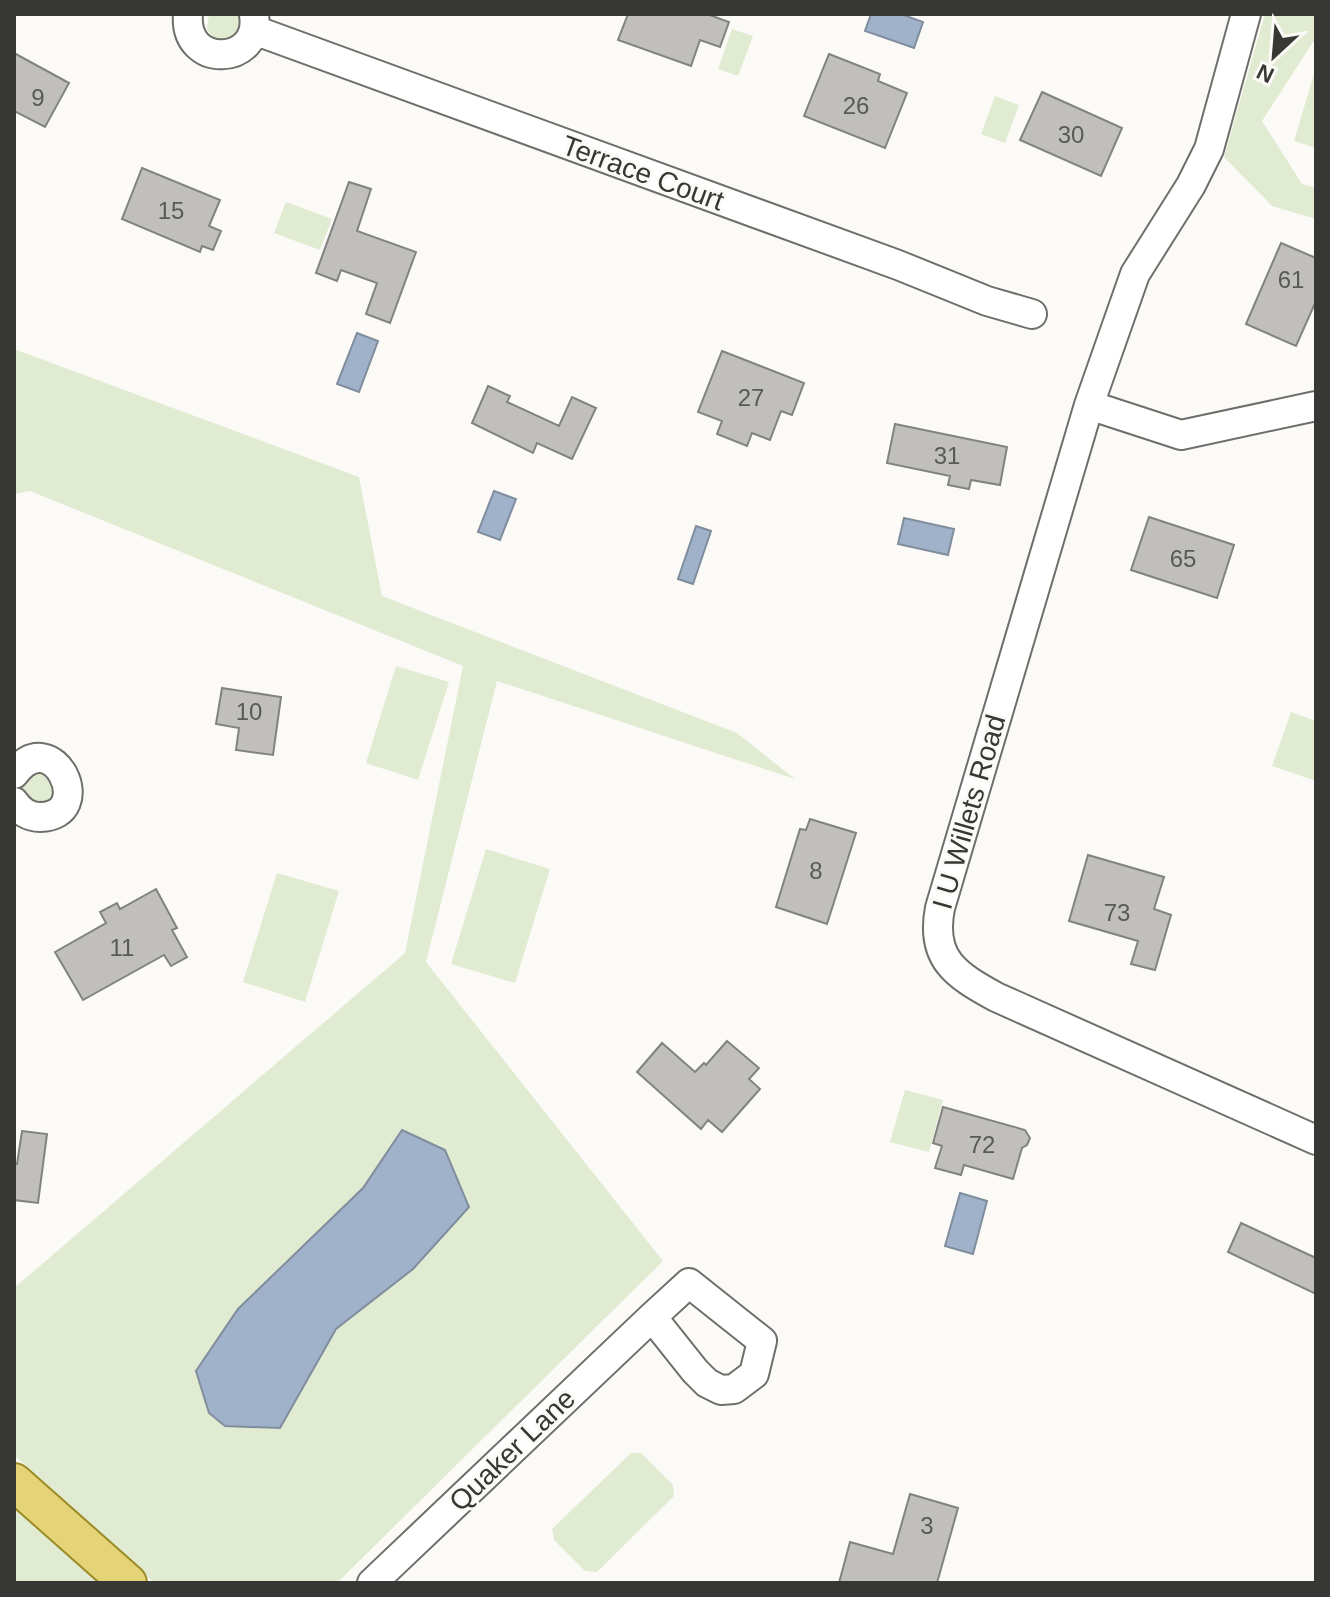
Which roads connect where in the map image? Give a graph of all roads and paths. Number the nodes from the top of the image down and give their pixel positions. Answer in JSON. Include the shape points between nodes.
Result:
{"nodes":[{"id":1,"x":188,"y":14,"type":"edge"},
{"id":2,"x":1246,"y":14,"type":"edge"},
{"id":3,"x":254,"y":22,"type":"edge"},
{"id":4,"x":1032,"y":314,"type":"dead end"},
{"id":5,"x":1089,"y":405,"type":"junction"},
{"id":6,"x":1316,"y":406,"type":"edge"},
{"id":7,"x":14,"y":774,"type":"edge"},
{"id":8,"x":14,"y":802,"type":"edge"},
{"id":9,"x":1316,"y":1140,"type":"edge"},
{"id":10,"x":652,"y":1317,"type":"dead end"},
{"id":11,"x":14,"y":1482,"type":"edge"},
{"id":12,"x":128,"y":1583,"type":"edge"},
{"id":13,"x":372,"y":1583,"type":"edge"}],
"edges":[{"from":1,"to":3,"type":"street","name":"Terrace Court","via":[[191,37],[208,53],[231,54],[249,41]]},
{"from":2,"to":5,"type":"street","name":"I U Willets Road","via":[[1209,149],[1135,274]]},
{"from":3,"to":4,"type":"street","name":"Terrace Court"},
{"from":5,"to":6,"type":"street","via":[[1181,435]]},
{"from":5,"to":9,"type":"street","name":"I U Willets Road","via":[[940,908],[940,950],[957,972],[996,997]]},
{"from":7,"to":8,"type":"street","via":[[32,760],[49,761],[62,771],[68,787],[64,803],[45,817],[31,816]]},
{"from":10,"to":13,"type":"street","name":"Quaker Lane"},
{"from":11,"to":12,"type":"main road"}]}
